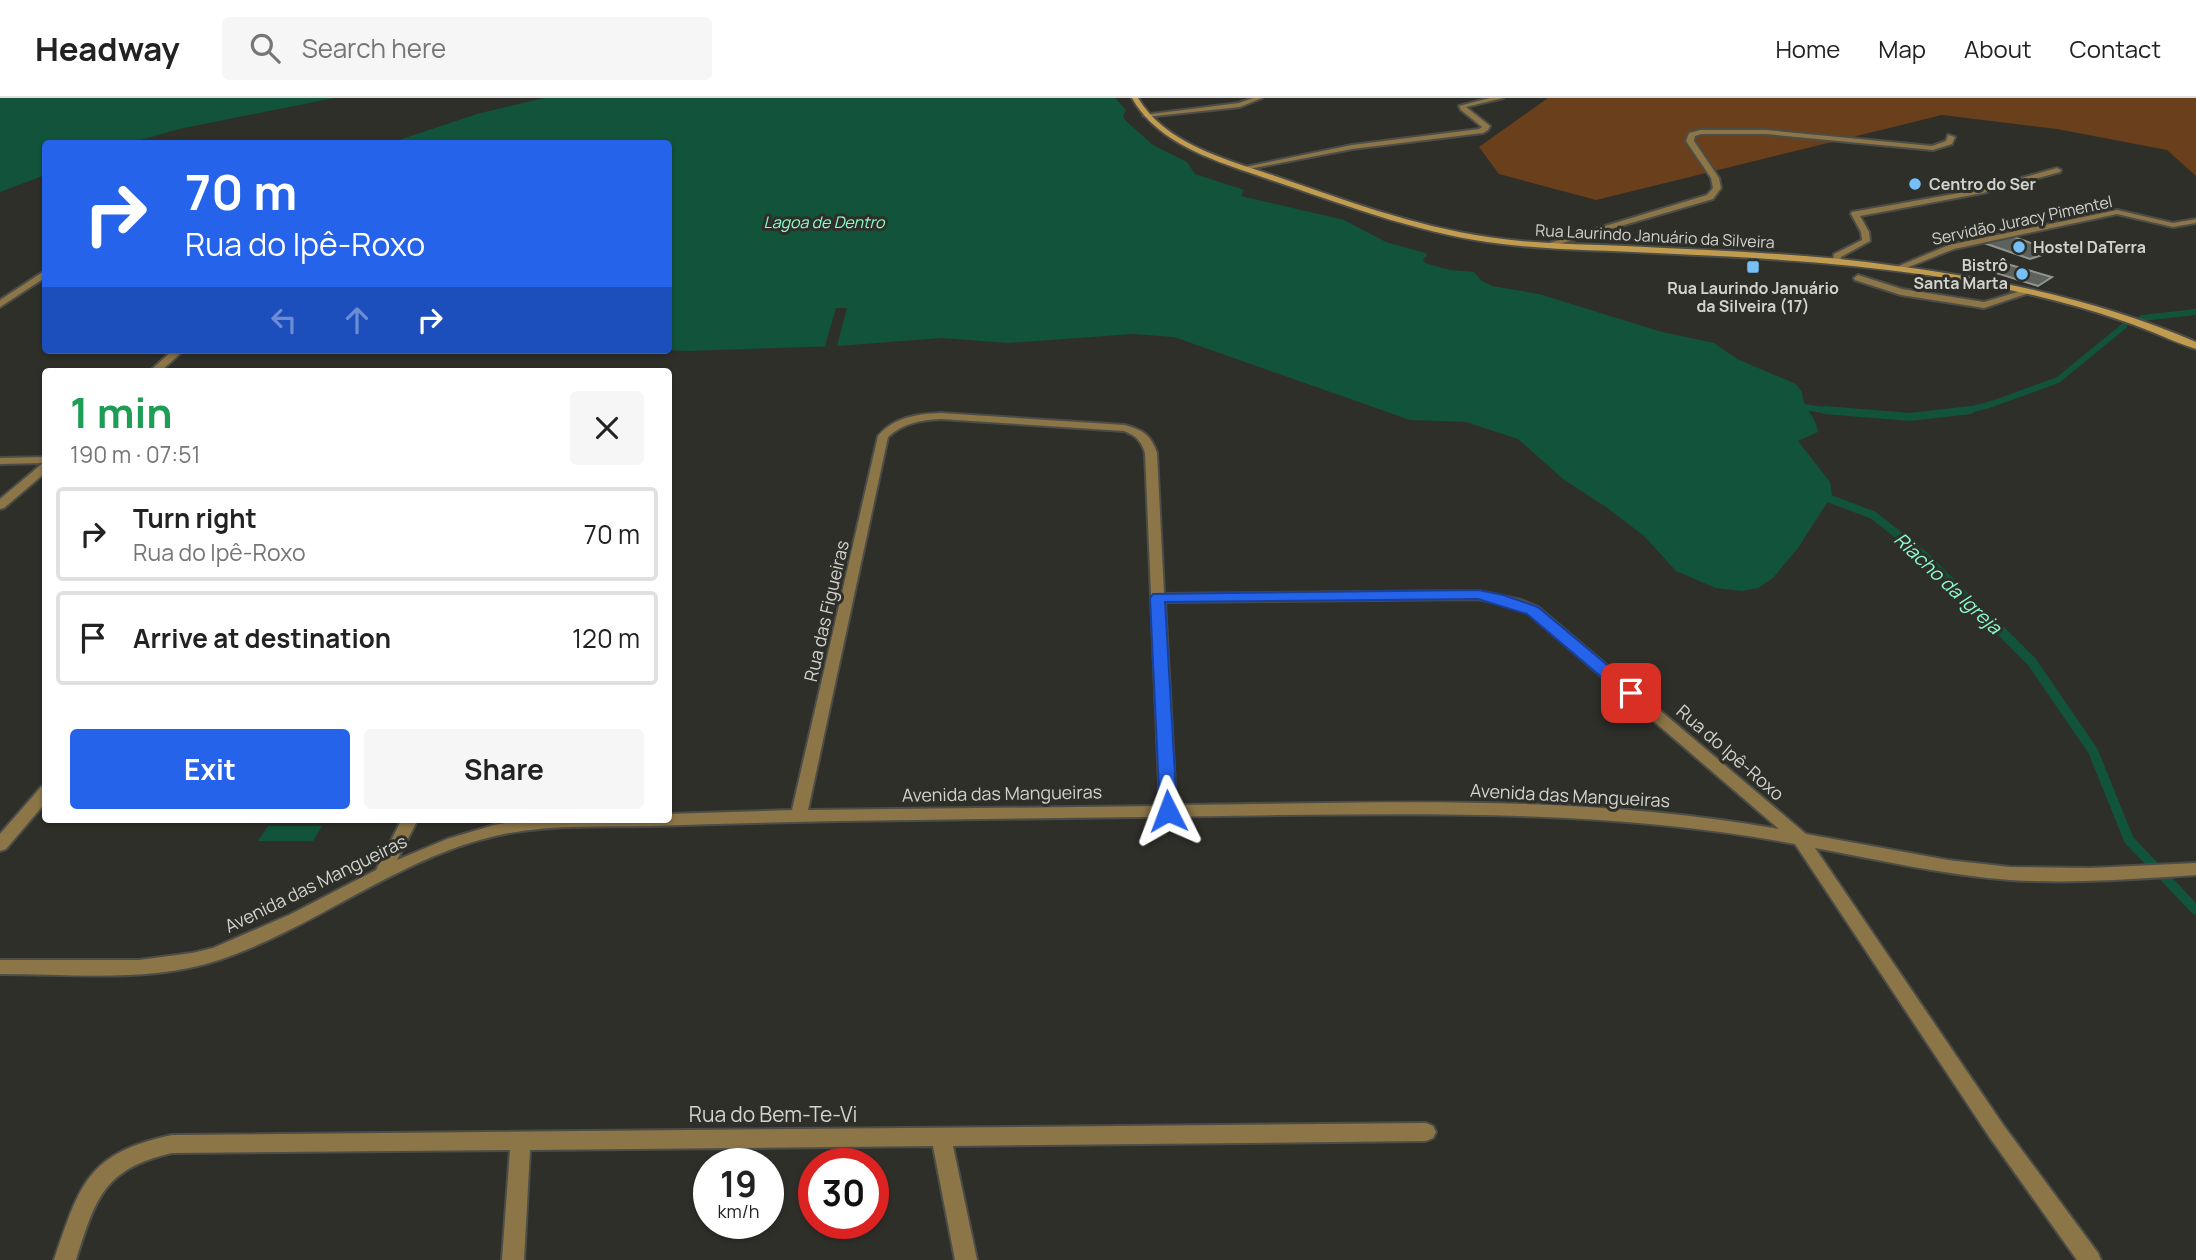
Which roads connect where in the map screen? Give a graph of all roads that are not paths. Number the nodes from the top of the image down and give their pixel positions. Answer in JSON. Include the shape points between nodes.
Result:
{"nodes":[{"id":1,"x":1135,"y":98,"type":"edge"},
{"id":2,"x":1259,"y":98,"type":"edge"},
{"id":3,"x":1500,"y":98,"type":"edge"},
{"id":4,"x":1146,"y":115,"type":"junction"},
{"id":5,"x":1951,"y":137,"type":"dead end"},
{"id":6,"x":1244,"y":168,"type":"junction"},
{"id":7,"x":2057,"y":170,"type":"dead end"},
{"id":8,"x":2196,"y":221,"type":"edge"},
{"id":9,"x":1552,"y":245,"type":"junction"},
{"id":10,"x":1837,"y":261,"type":"junction"},
{"id":11,"x":1898,"y":268,"type":"junction"},
{"id":12,"x":42,"y":276,"type":"edge"},
{"id":13,"x":1858,"y":278,"type":"dead end"},
{"id":14,"x":2024,"y":292,"type":"junction"},
{"id":15,"x":0,"y":304,"type":"edge"},
{"id":16,"x":2196,"y":346,"type":"edge"},
{"id":17,"x":174,"y":354,"type":"edge"},
{"id":18,"x":158,"y":368,"type":"edge"},
{"id":19,"x":42,"y":460,"type":"edge"},
{"id":20,"x":0,"y":461,"type":"edge"},
{"id":21,"x":42,"y":469,"type":"edge"},
{"id":22,"x":0,"y":505,"type":"edge"},
{"id":23,"x":1158,"y":598,"type":"junction"},
{"id":24,"x":42,"y":796,"type":"edge"},
{"id":25,"x":1168,"y":811,"type":"junction"},
{"id":26,"x":799,"y":816,"type":"junction"},
{"id":27,"x":672,"y":820,"type":"edge"},
{"id":28,"x":408,"y":823,"type":"edge"},
{"id":29,"x":594,"y":823,"type":"edge"},
{"id":30,"x":1800,"y":838,"type":"junction"},
{"id":31,"x":0,"y":845,"type":"edge"},
{"id":32,"x":2191,"y":870,"type":"edge"},
{"id":33,"x":383,"y":872,"type":"junction"},
{"id":34,"x":0,"y":967,"type":"edge"},
{"id":35,"x":1426,"y":1132,"type":"dead end"},
{"id":36,"x":941,"y":1136,"type":"junction"},
{"id":37,"x":521,"y":1140,"type":"junction"},
{"id":38,"x":65,"y":1260,"type":"edge"},
{"id":39,"x":513,"y":1260,"type":"edge"},
{"id":40,"x":966,"y":1260,"type":"edge"},
{"id":41,"x":2090,"y":1260,"type":"edge"}],
"edges":[{"from":1,"to":4,"type":"main road","name":"Rua Laurindo Januário da Silveira"},
{"from":2,"to":4,"type":"street","via":[[1240,106]]},
{"from":3,"to":6,"type":"street","via":[[1462,106],[1486,126],[1480,131],[1352,147]]},
{"from":4,"to":6,"type":"main road","name":"Rua Laurindo Januário da Silveira","via":[[1192,146]]},
{"from":5,"to":9,"type":"street","via":[[1933,148],[1766,132],[1700,132],[1690,141],[1715,178],[1717,188],[1710,197]]},
{"from":6,"to":9,"type":"main road","name":"Rua Laurindo Januário da Silveira","via":[[1435,228]]},
{"from":7,"to":10,"type":"street","via":[[1983,191],[1855,214],[1866,241],[1842,253]]},
{"from":8,"to":11,"type":"street","name":"Servidão Juracy Pimentel","via":[[2173,225],[2116,212],[1952,247]]},
{"from":9,"to":10,"type":"main road","name":"Rua Laurindo Januário da Silveira"},
{"from":10,"to":11,"type":"main road","name":"Rua Laurindo Januário da Silveira"},
{"from":11,"to":14,"type":"main road","name":"Rua Laurindo Januário da Silveira"},
{"from":12,"to":15,"type":"street"},
{"from":13,"to":14,"type":"street","via":[[1901,292],[1983,304]]},
{"from":14,"to":16,"type":"main road","name":"Rua Laurindo Januário da Silveira","via":[[2103,312]]},
{"from":17,"to":18,"type":"street"},
{"from":19,"to":20,"type":"street"},
{"from":21,"to":22,"type":"street"},
{"from":23,"to":25,"type":"street"},
{"from":23,"to":26,"type":"street","name":"Rua das Figueiras","via":[[1152,453],[1139,433],[1107,426],[941,416],[902,422],[883,436]]},
{"from":23,"to":30,"type":"street","name":"Rua do Ipê-Roxo","via":[[1478,595],[1516,603],[1547,621]]},
{"from":24,"to":31,"type":"street"},
{"from":25,"to":26,"type":"street","name":"Avenida das Mangueiras"},
{"from":25,"to":30,"type":"street","name":"Avenida das Mangueiras","via":[[1495,809],[1690,822]]},
{"from":26,"to":27,"type":"street","name":"Avenida das Mangueiras"},
{"from":28,"to":33,"type":"street"},
{"from":29,"to":33,"type":"street","name":"Avenida das Mangueiras","via":[[506,826],[467,836]]},
{"from":30,"to":32,"type":"street","name":"Avenida das Mangueiras","via":[[1984,871]]},
{"from":30,"to":41,"type":"street","name":"Rua do Ipê-Roxo","via":[[1997,1132]]},
{"from":33,"to":34,"type":"street","name":"Avenida das Mangueiras","via":[[253,939],[187,962]]},
{"from":35,"to":36,"type":"street","name":"Rua do Bem-Te-Vi"},
{"from":36,"to":37,"type":"street","name":"Rua do Bem-Te-Vi"},
{"from":36,"to":40,"type":"street"},
{"from":37,"to":38,"type":"street","name":"Rua do Bem-Te-Vi","via":[[146,1148],[123,1158],[100,1177],[86,1199]]},
{"from":37,"to":39,"type":"street"}]}
